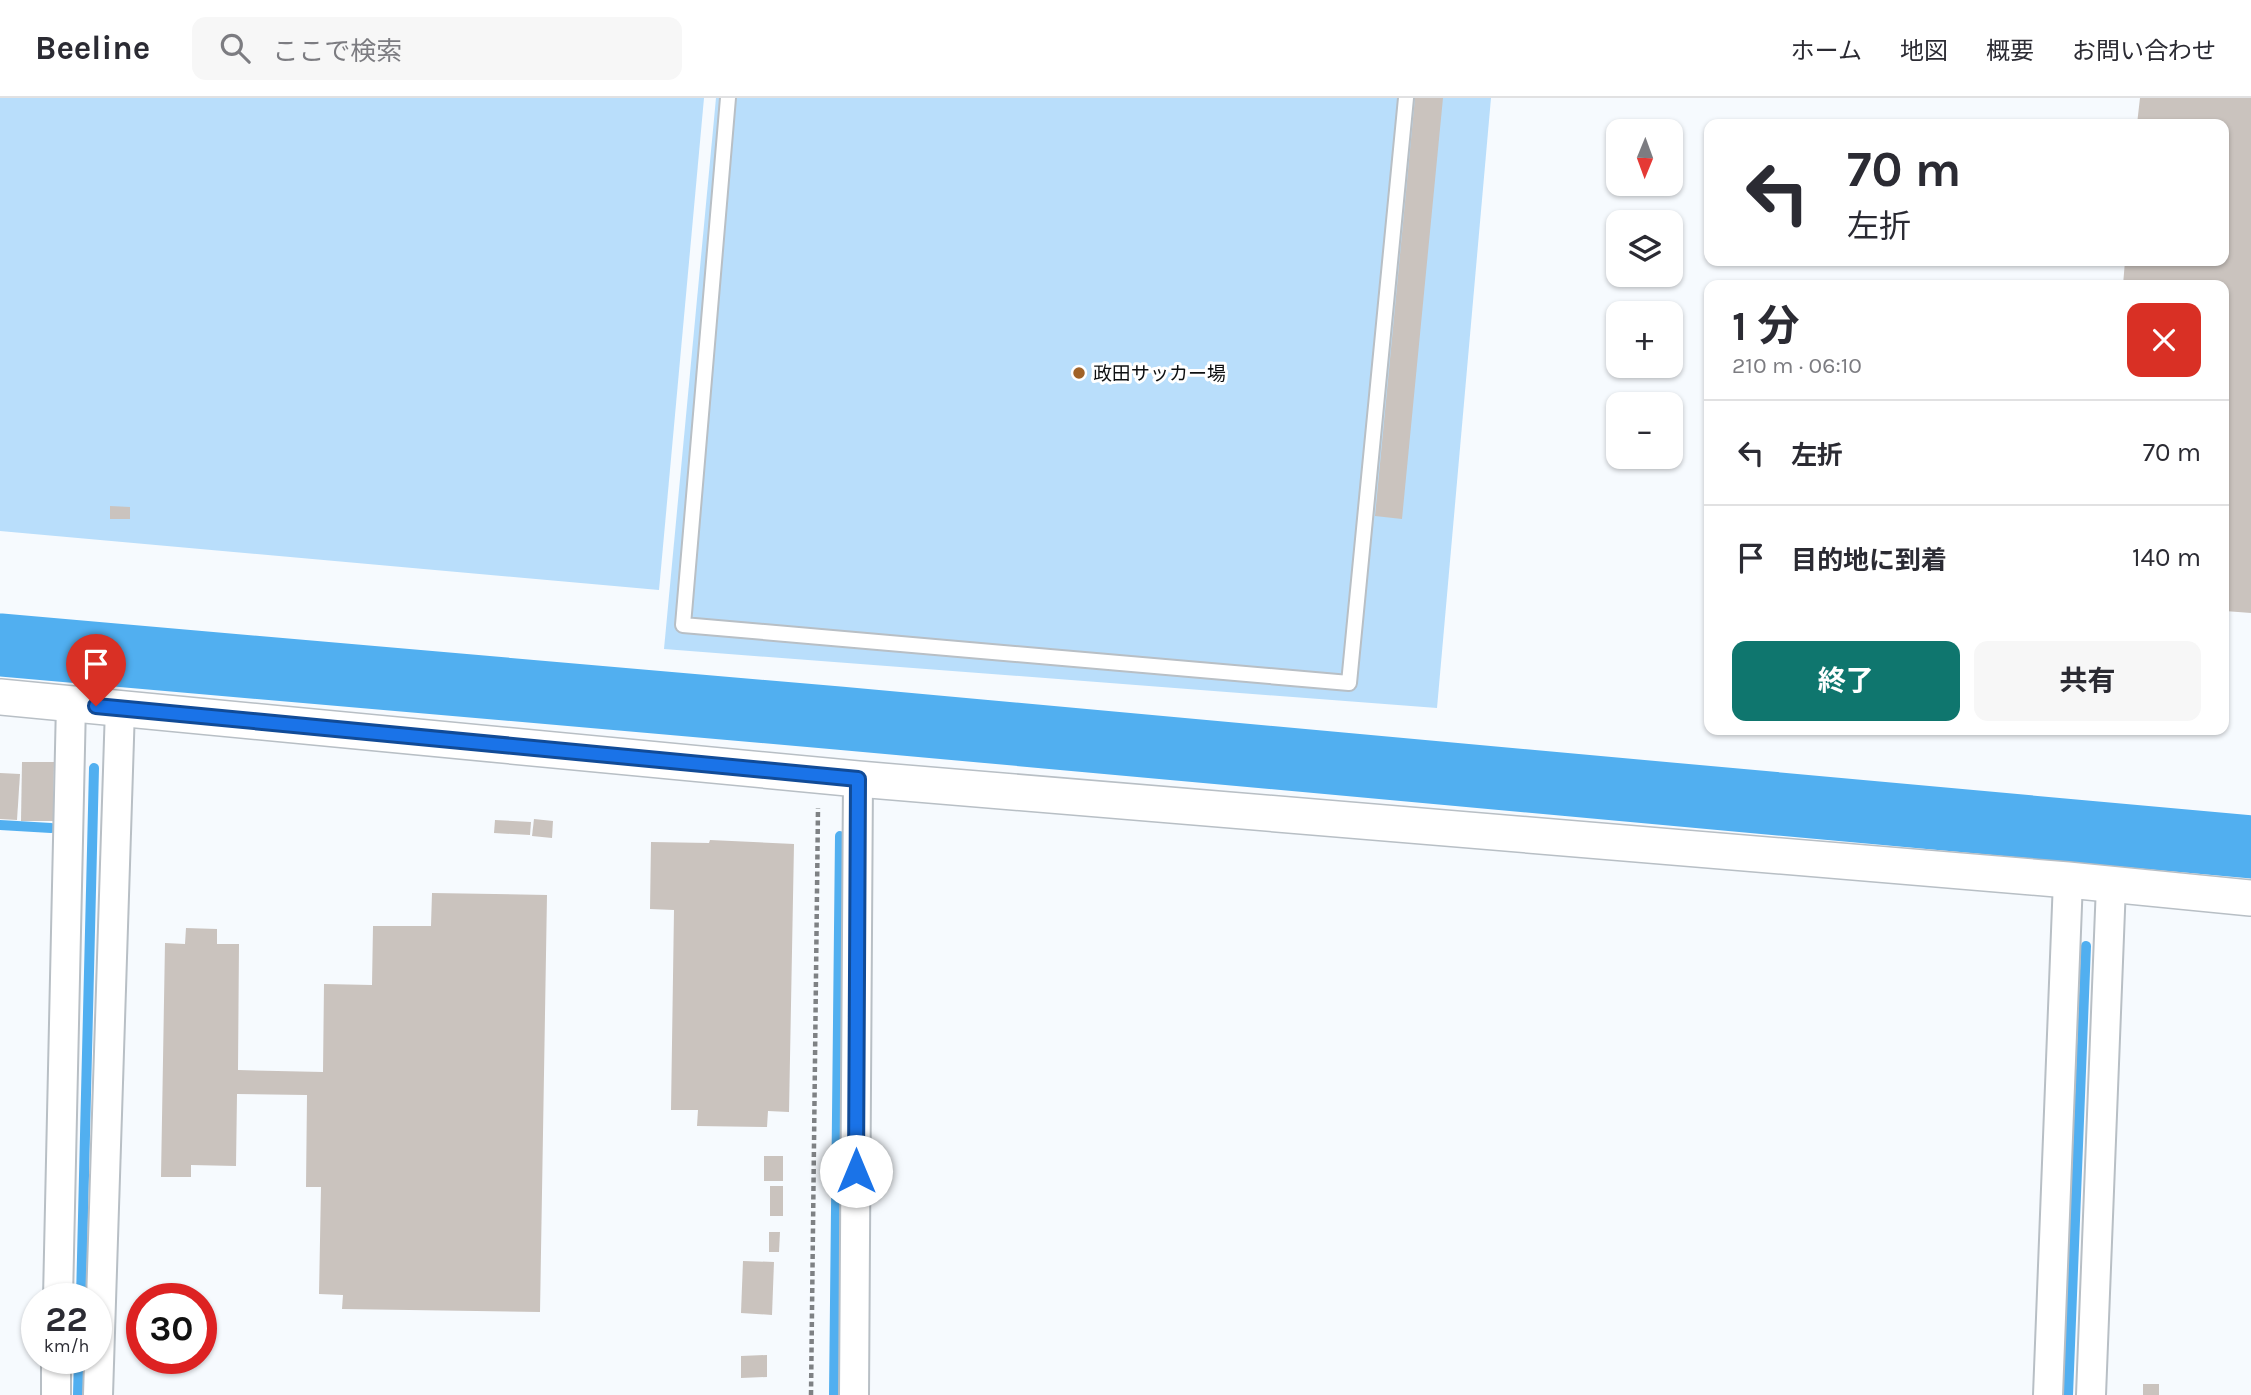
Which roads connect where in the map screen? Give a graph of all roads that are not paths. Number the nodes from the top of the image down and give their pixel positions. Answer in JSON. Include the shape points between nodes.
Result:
{"nodes":[{"id":1,"x":728,"y":98,"type":"edge"},
{"id":2,"x":1406,"y":98,"type":"edge"},
{"id":3,"x":0,"y":697,"type":"edge"},
{"id":4,"x":71,"y":704,"type":"junction"},
{"id":5,"x":120,"y":708,"type":"junction"},
{"id":6,"x":858,"y":779,"type":"junction"},
{"id":7,"x":2068,"y":880,"type":"junction"},
{"id":8,"x":2111,"y":885,"type":"junction"},
{"id":9,"x":2251,"y":898,"type":"edge"},
{"id":10,"x":58,"y":1283,"type":"edge"},
{"id":11,"x":56,"y":1374,"type":"edge"},
{"id":12,"x":55,"y":1395,"type":"edge"},
{"id":13,"x":98,"y":1395,"type":"edge"},
{"id":14,"x":855,"y":1395,"type":"edge"},
{"id":15,"x":2048,"y":1395,"type":"edge"},
{"id":16,"x":2091,"y":1395,"type":"edge"}],
"edges":[{"from":1,"to":2,"type":"lane","via":[[683,625],[1349,683]]},
{"from":3,"to":4,"type":"street"},
{"from":4,"to":5,"type":"street"},
{"from":4,"to":10,"type":"street"},
{"from":5,"to":6,"type":"street"},
{"from":5,"to":13,"type":"street"},
{"from":6,"to":7,"type":"street"},
{"from":6,"to":14,"type":"street"},
{"from":7,"to":8,"type":"street"},
{"from":7,"to":15,"type":"street"},
{"from":8,"to":9,"type":"street"},
{"from":8,"to":16,"type":"street"},
{"from":11,"to":12,"type":"street"}]}
